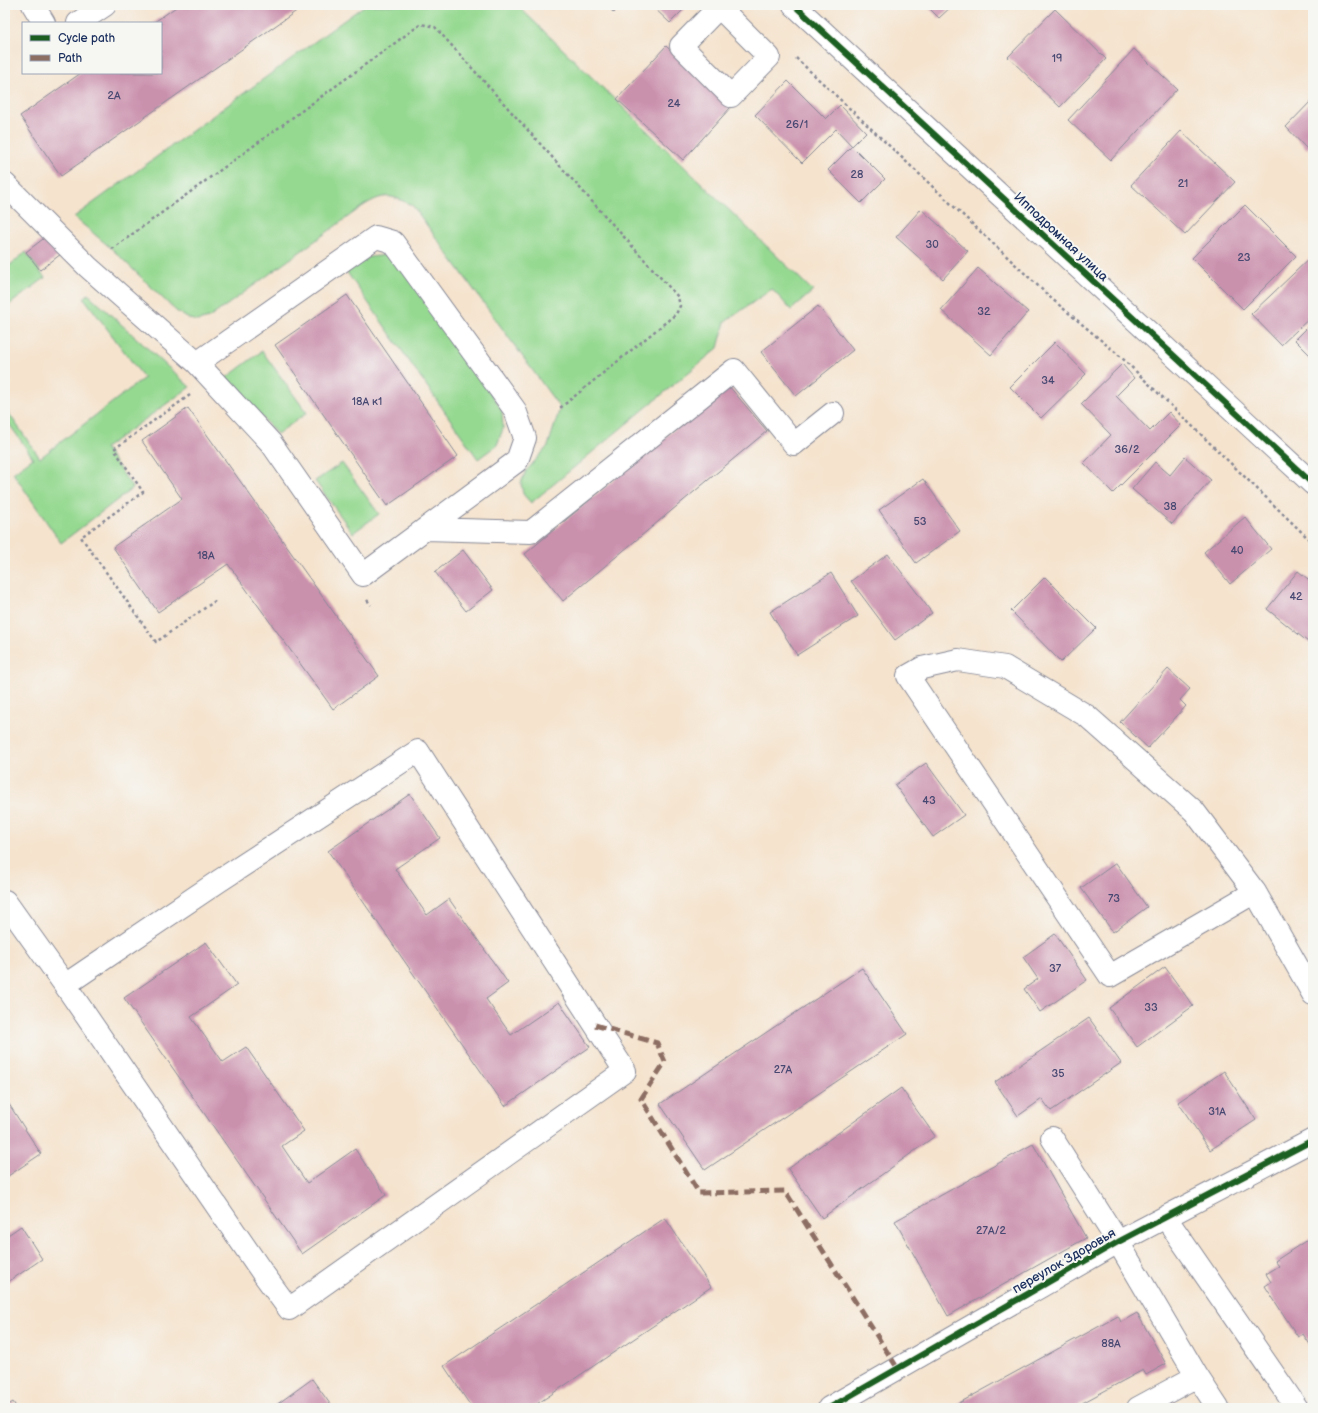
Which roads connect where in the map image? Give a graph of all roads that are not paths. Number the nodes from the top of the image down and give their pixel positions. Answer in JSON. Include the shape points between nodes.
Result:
{"nodes":[{"id":1,"x":33,"y":5,"type":"edge"},
{"id":2,"x":105,"y":5,"type":"edge"},
{"id":3,"x":794,"y":5,"type":"edge"},
{"id":4,"x":43,"y":22,"type":"edge"},
{"id":5,"x":80,"y":22,"type":"edge"},
{"id":6,"x":5,"y":184,"type":"edge"},
{"id":7,"x":197,"y":363,"type":"junction"},
{"id":8,"x":833,"y":413,"type":"dead end"},
{"id":9,"x":1313,"y":484,"type":"edge"},
{"id":10,"x":425,"y":529,"type":"junction"},
{"id":11,"x":1256,"y":892,"type":"junction"},
{"id":12,"x":5,"y":902,"type":"edge"},
{"id":13,"x":65,"y":985,"type":"junction"},
{"id":14,"x":1313,"y":994,"type":"edge"},
{"id":15,"x":1052,"y":1138,"type":"dead end"},
{"id":16,"x":1313,"y":1140,"type":"edge"},
{"id":17,"x":1166,"y":1218,"type":"junction"},
{"id":18,"x":1118,"y":1242,"type":"junction"},
{"id":19,"x":1197,"y":1376,"type":"junction"},
{"id":20,"x":829,"y":1408,"type":"edge"},
{"id":21,"x":1138,"y":1408,"type":"edge"},
{"id":22,"x":1218,"y":1408,"type":"edge"},
{"id":23,"x":1297,"y":1408,"type":"edge"}],
"edges":[{"from":1,"to":4,"type":"street"},
{"from":2,"to":5,"type":"street"},
{"from":3,"to":9,"type":"street","name":"Ипподромная улица"},
{"from":6,"to":7,"type":"street","via":[[88,267]]},
{"from":7,"to":10,"type":"street","via":[[271,443],[364,575]]},
{"from":7,"to":10,"type":"street","via":[[376,237],[393,242],[514,410],[526,438],[518,461]]},
{"from":8,"to":10,"type":"street","via":[[794,444],[734,370],[531,532]]},
{"from":11,"to":11,"type":"street","via":[[1110,976],[908,676],[922,668],[958,660],[1005,667],[1087,716],[1194,811]]},
{"from":11,"to":14,"type":"street"},
{"from":12,"to":13,"type":"street"},
{"from":13,"to":13,"type":"street","via":[[418,751],[625,1071],[289,1310]]},
{"from":15,"to":18,"type":"street"},
{"from":16,"to":17,"type":"street","name":"переулок Здоровья"},
{"from":17,"to":18,"type":"street","name":"переулок Здоровья"},
{"from":17,"to":23,"type":"street"},
{"from":18,"to":19,"type":"street"},
{"from":18,"to":20,"type":"street","name":"переулок Здоровья"},
{"from":19,"to":21,"type":"street"},
{"from":19,"to":22,"type":"street"}]}
